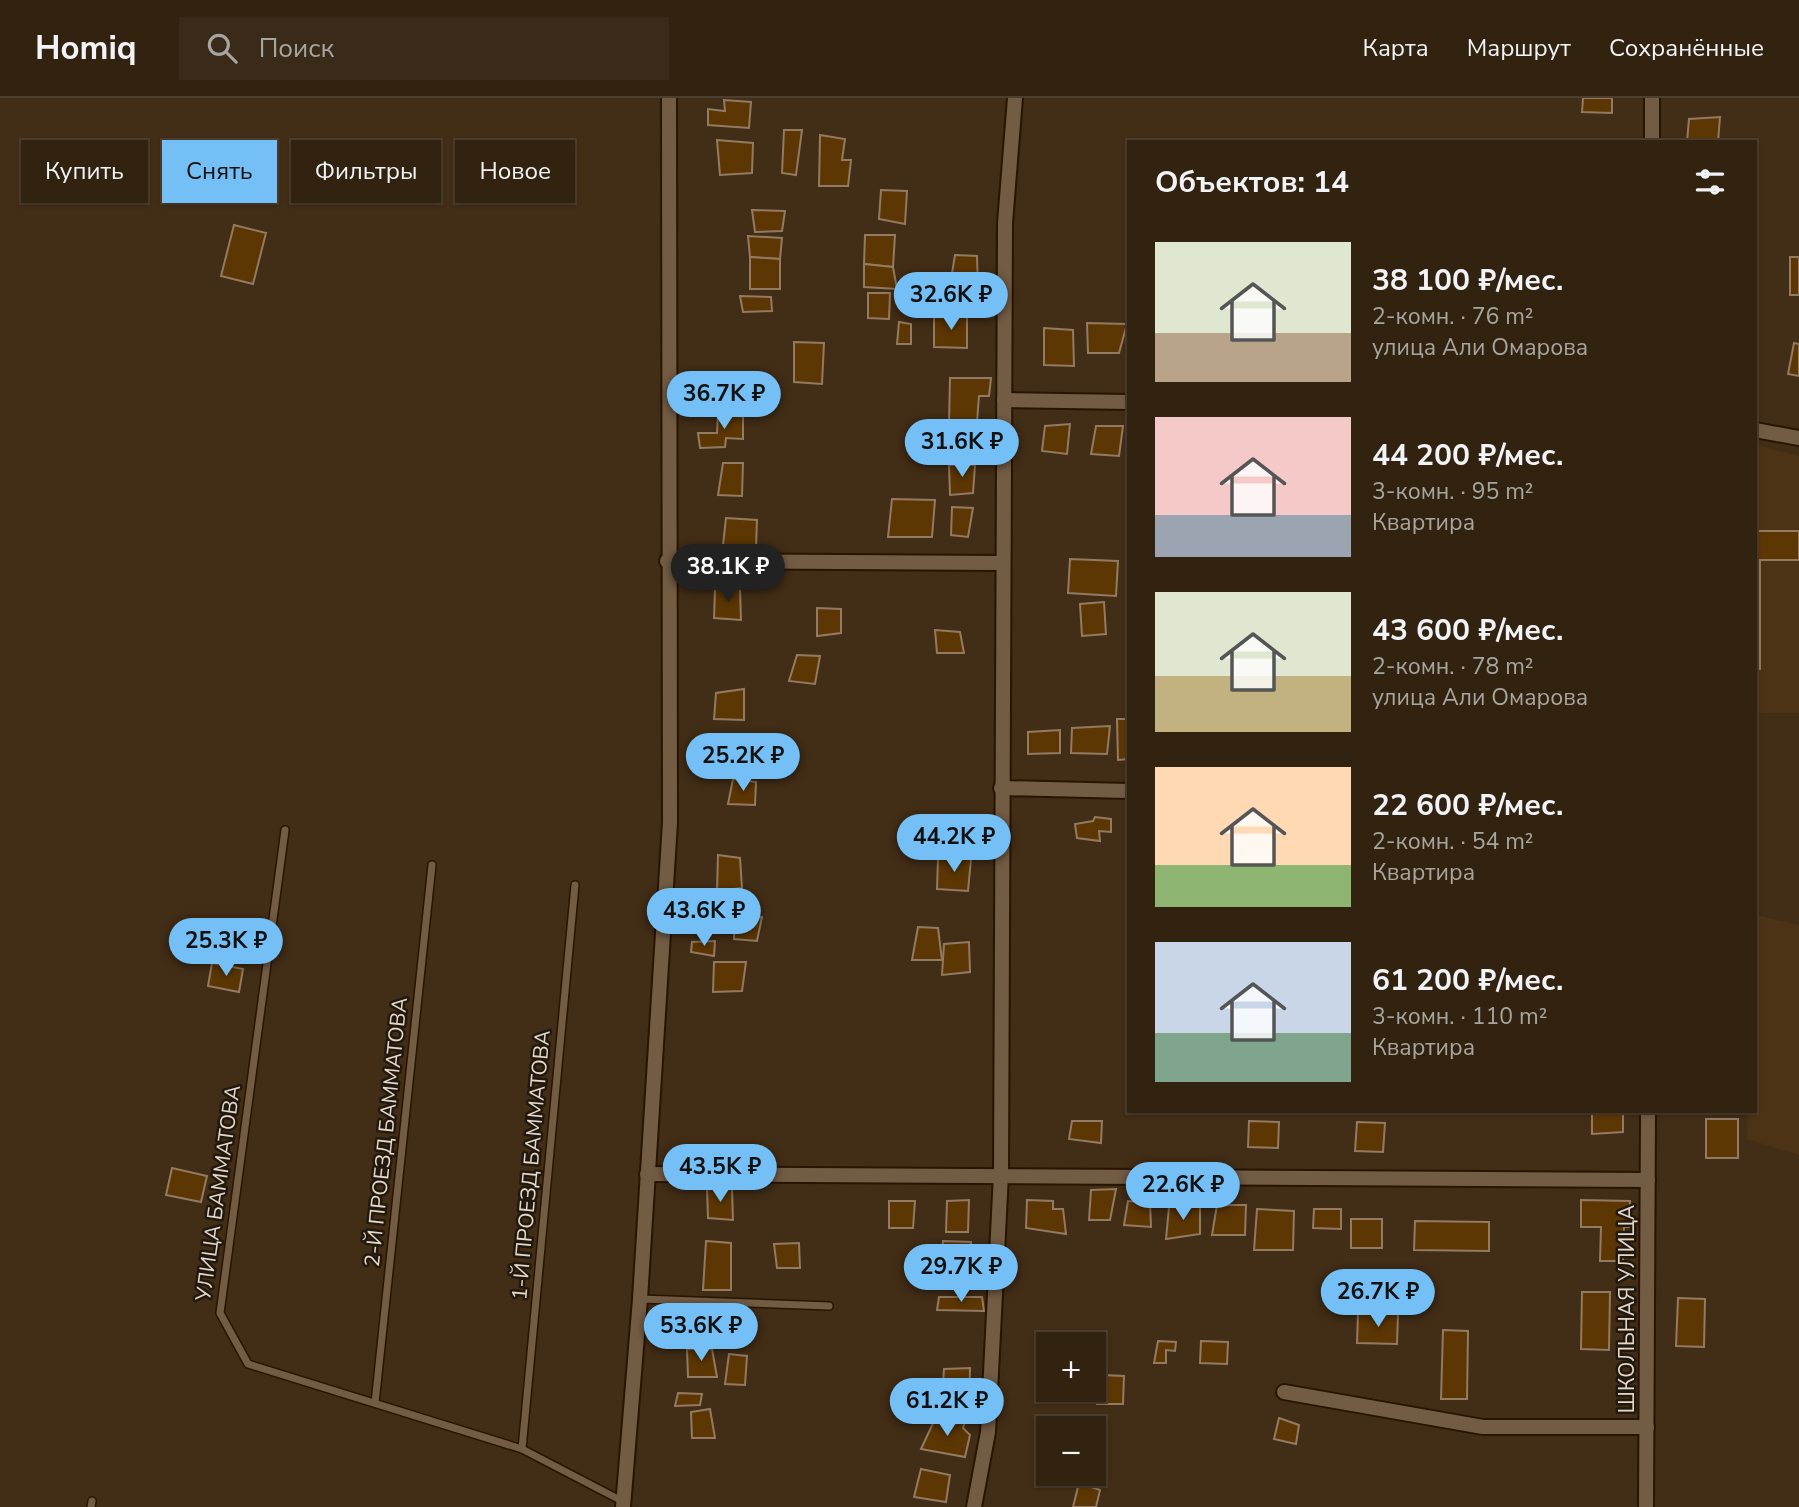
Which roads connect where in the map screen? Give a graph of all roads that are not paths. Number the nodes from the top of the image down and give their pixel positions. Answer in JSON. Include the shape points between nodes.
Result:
{"nodes":[{"id":1,"x":669,"y":98,"type":"edge"},
{"id":2,"x":1015,"y":98,"type":"edge"},
{"id":3,"x":1652,"y":98,"type":"edge"},
{"id":4,"x":1652,"y":140,"type":"edge"},
{"id":5,"x":1004,"y":400,"type":"junction"},
{"id":6,"x":1127,"y":402,"type":"edge"},
{"id":7,"x":1757,"y":430,"type":"edge"},
{"id":8,"x":1799,"y":438,"type":"edge"},
{"id":9,"x":667,"y":561,"type":"junction"},
{"id":10,"x":1003,"y":563,"type":"junction"},
{"id":11,"x":1001,"y":788,"type":"junction"},
{"id":12,"x":1127,"y":791,"type":"edge"},
{"id":13,"x":285,"y":830,"type":"dead end"},
{"id":14,"x":432,"y":865,"type":"dead end"},
{"id":15,"x":575,"y":885,"type":"dead end"},
{"id":16,"x":1648,"y":1113,"type":"edge"},
{"id":17,"x":647,"y":1174,"type":"junction"},
{"id":18,"x":1001,"y":1174,"type":"junction"},
{"id":19,"x":1648,"y":1180,"type":"junction"},
{"id":20,"x":640,"y":1299,"type":"junction"},
{"id":21,"x":829,"y":1306,"type":"dead end"},
{"id":22,"x":1284,"y":1392,"type":"dead end"},
{"id":23,"x":375,"y":1403,"type":"junction"},
{"id":24,"x":1647,"y":1427,"type":"junction"},
{"id":25,"x":522,"y":1449,"type":"junction"},
{"id":26,"x":624,"y":1504,"type":"edge"},
{"id":27,"x":1649,"y":1506,"type":"edge"},
{"id":28,"x":974,"y":1507,"type":"edge"}],
"edges":[{"from":1,"to":9,"type":"street"},
{"from":2,"to":5,"type":"street","via":[[1005,223]]},
{"from":3,"to":4,"type":"street"},
{"from":5,"to":6,"type":"street"},
{"from":5,"to":10,"type":"street"},
{"from":7,"to":8,"type":"street"},
{"from":9,"to":10,"type":"street"},
{"from":9,"to":17,"type":"street","via":[[670,822]]},
{"from":10,"to":11,"type":"street"},
{"from":11,"to":12,"type":"street"},
{"from":11,"to":18,"type":"street"},
{"from":13,"to":23,"type":"lane","name":"УЛИЦА БАММАТОВА","via":[[219,1313],[248,1364]]},
{"from":14,"to":23,"type":"lane","name":"2-Й ПРОЕЗД БАММАТОВА"},
{"from":15,"to":25,"type":"lane","name":"1-Й ПРОЕЗД БАММАТОВА"},
{"from":16,"to":19,"type":"street","name":"ШКОЛЬНАЯ УЛИЦА"},
{"from":17,"to":18,"type":"street"},
{"from":17,"to":20,"type":"street"},
{"from":18,"to":19,"type":"street"},
{"from":18,"to":28,"type":"street","via":[[988,1433]]},
{"from":19,"to":24,"type":"street","name":"ШКОЛЬНАЯ УЛИЦА"},
{"from":20,"to":21,"type":"lane"},
{"from":20,"to":26,"type":"street"},
{"from":22,"to":24,"type":"street","via":[[1483,1427]]},
{"from":23,"to":25,"type":"lane","name":"УЛИЦА БАММАТОВА"},
{"from":24,"to":27,"type":"street","name":"ШКОЛЬНАЯ УЛИЦА"},
{"from":25,"to":26,"type":"lane","name":"УЛИЦА БАММАТОВА"}]}
